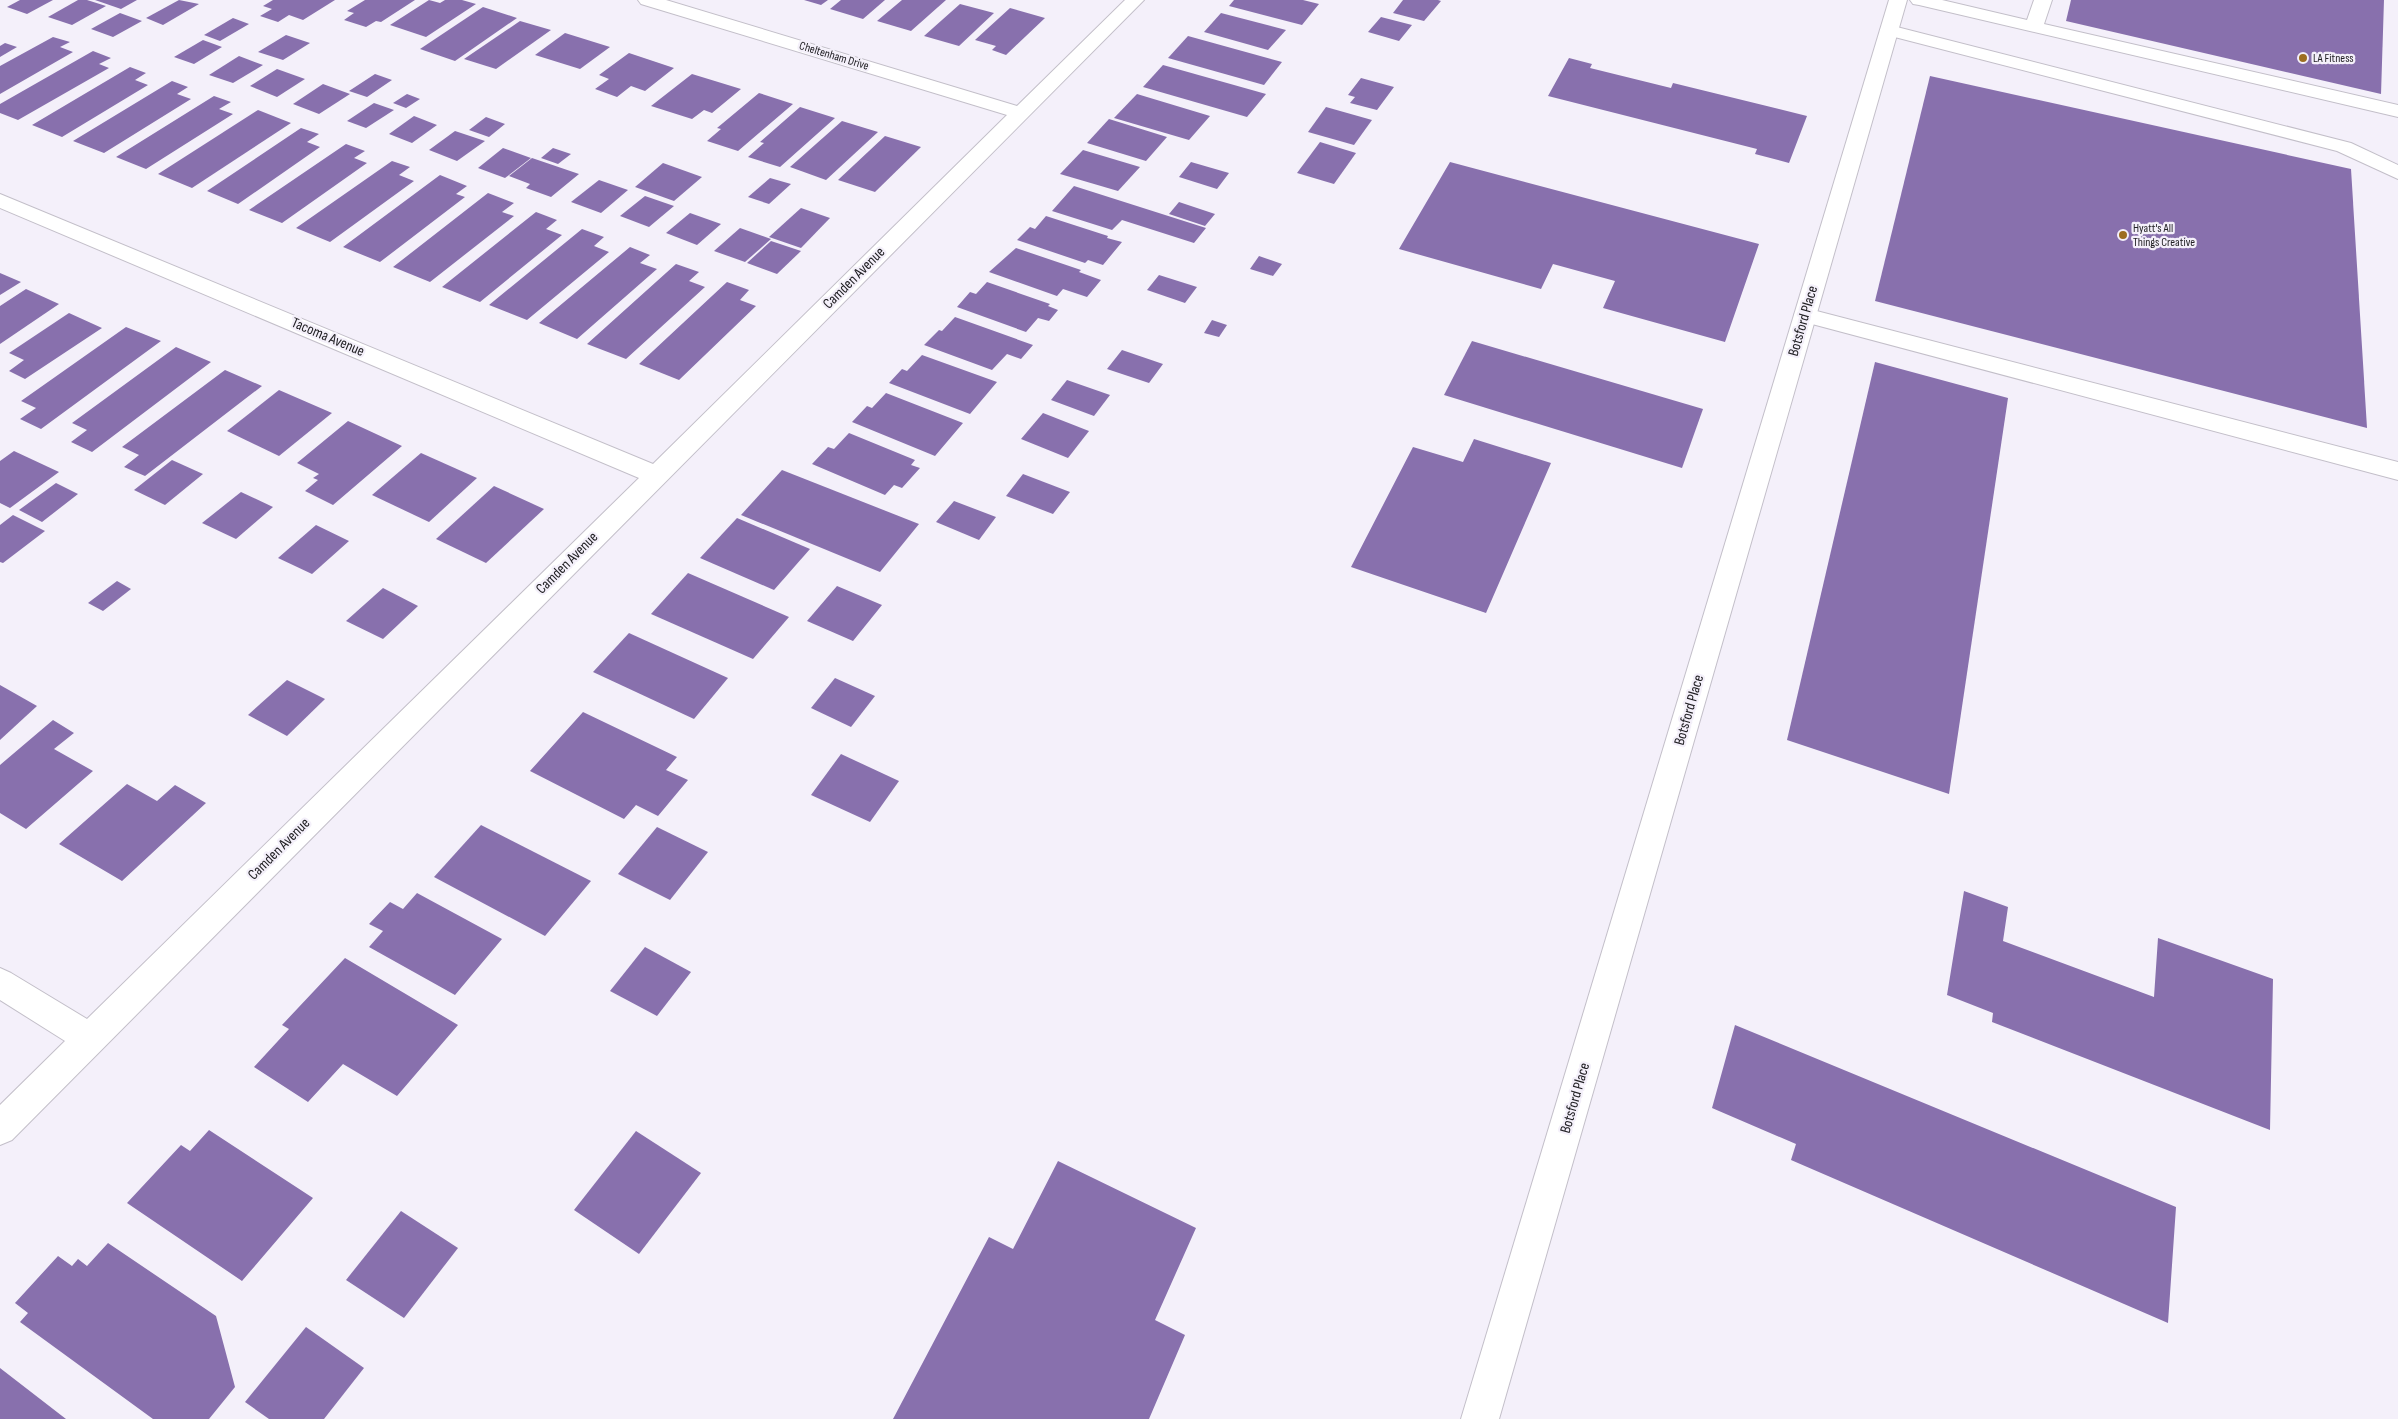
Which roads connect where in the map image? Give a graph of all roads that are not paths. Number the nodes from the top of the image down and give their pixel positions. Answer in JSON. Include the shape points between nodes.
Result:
{"nodes":[{"id":1,"x":647,"y":0,"type":"edge"},
{"id":2,"x":1135,"y":0,"type":"edge"},
{"id":3,"x":1898,"y":0,"type":"edge"},
{"id":4,"x":1919,"y":0,"type":"edge"},
{"id":5,"x":2043,"y":0,"type":"edge"},
{"id":6,"x":2034,"y":27,"type":"junction"},
{"id":7,"x":1889,"y":30,"type":"junction"},
{"id":8,"x":2398,"y":111,"type":"edge"},
{"id":9,"x":1020,"y":113,"type":"junction"},
{"id":10,"x":2398,"y":173,"type":"edge"},
{"id":11,"x":0,"y":200,"type":"edge"},
{"id":12,"x":1805,"y":315,"type":"junction"},
{"id":13,"x":2398,"y":471,"type":"edge"},
{"id":14,"x":656,"y":475,"type":"junction"},
{"id":15,"x":0,"y":983,"type":"edge"},
{"id":16,"x":89,"y":1038,"type":"junction"},
{"id":17,"x":0,"y":1128,"type":"edge"},
{"id":18,"x":1480,"y":1419,"type":"edge"}],
"edges":[{"from":1,"to":9,"type":"street","name":"Cheltenham Drive"},
{"from":2,"to":9,"type":"street","name":"Camden Avenue"},
{"from":3,"to":7,"type":"street","name":"Botsford Place"},
{"from":4,"to":6,"type":"street"},
{"from":5,"to":6,"type":"street"},
{"from":6,"to":8,"type":"street"},
{"from":7,"to":10,"type":"street","via":[[2344,147]]},
{"from":7,"to":12,"type":"street","name":"Botsford Place"},
{"from":9,"to":14,"type":"street","name":"Camden Avenue"},
{"from":11,"to":14,"type":"street","name":"Tacoma Avenue"},
{"from":12,"to":13,"type":"street"},
{"from":12,"to":18,"type":"street","name":"Botsford Place"},
{"from":14,"to":16,"type":"street","name":"Camden Avenue"},
{"from":15,"to":16,"type":"street"},
{"from":16,"to":17,"type":"street","name":"Camden Avenue"}]}
